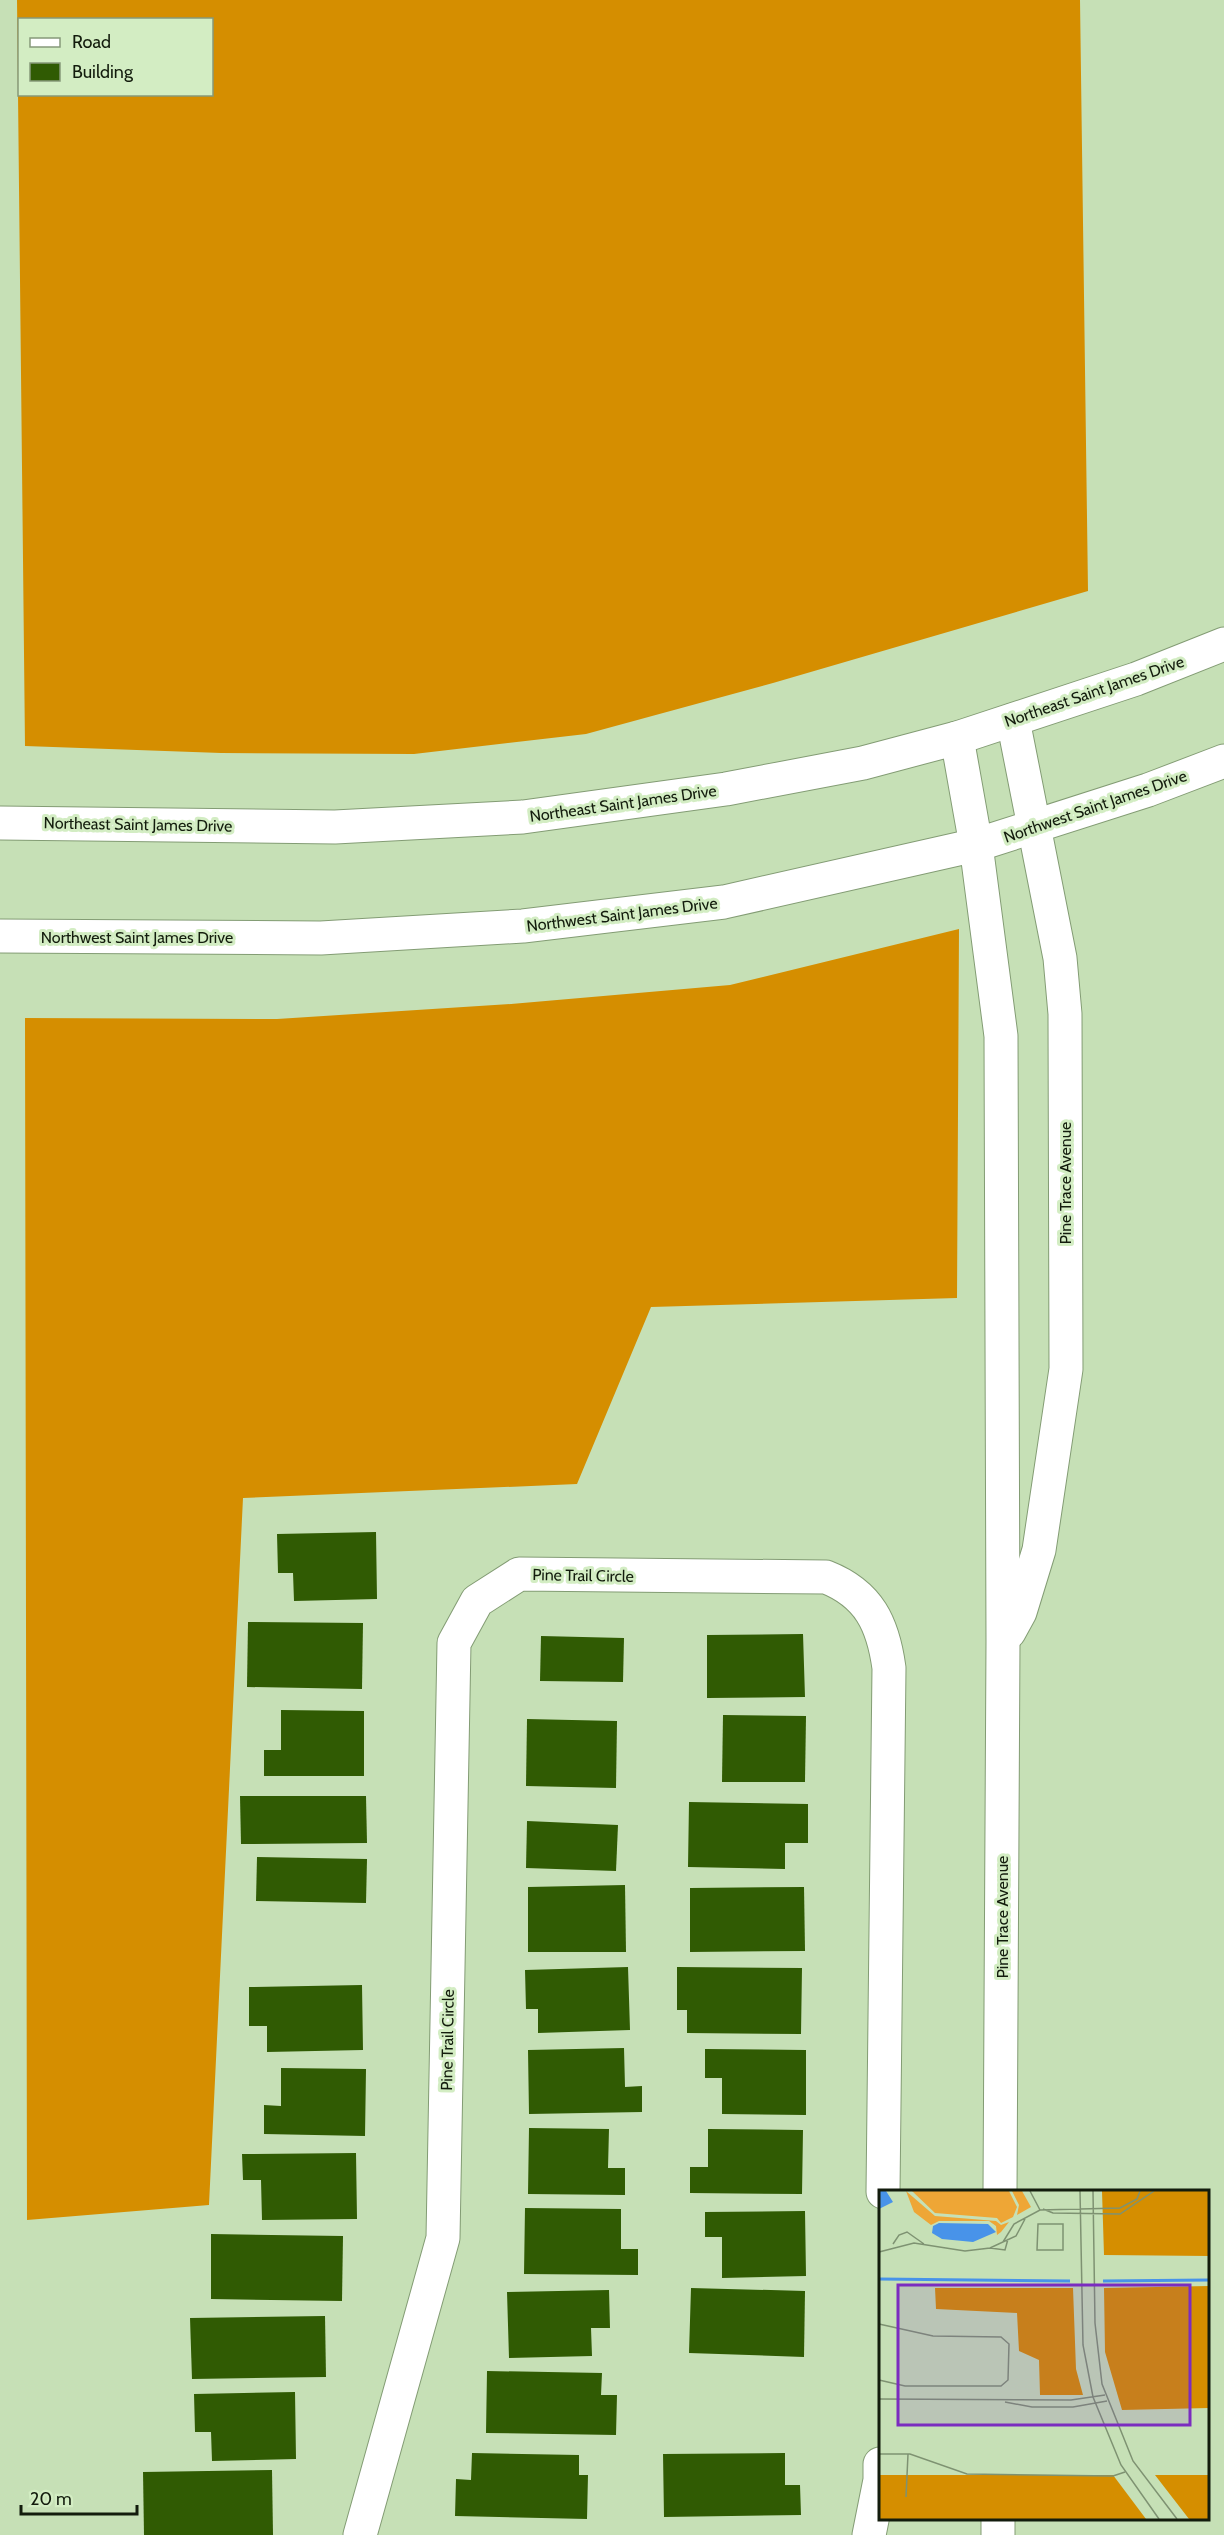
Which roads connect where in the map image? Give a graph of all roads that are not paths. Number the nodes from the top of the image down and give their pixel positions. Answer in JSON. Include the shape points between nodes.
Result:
{"nodes":[{"id":1,"x":1224,"y":644,"type":"edge"},
{"id":2,"x":1013,"y":720,"type":"junction"},
{"id":3,"x":957,"y":738,"type":"junction"},
{"id":4,"x":1224,"y":761,"type":"edge"},
{"id":5,"x":0,"y":823,"type":"edge"},
{"id":6,"x":1036,"y":826,"type":"junction"},
{"id":7,"x":976,"y":845,"type":"junction"},
{"id":8,"x":0,"y":936,"type":"edge"},
{"id":9,"x":1003,"y":1642,"type":"junction"},
{"id":10,"x":884,"y":2190,"type":"edge"},
{"id":11,"x":1000,"y":2190,"type":"edge"},
{"id":12,"x":879,"y":2485,"type":"edge"},
{"id":13,"x":360,"y":2535,"type":"edge"},
{"id":14,"x":869,"y":2535,"type":"edge"}],
"edges":[{"from":1,"to":2,"type":"street","name":"Northeast Saint James Drive","via":[[1136,679]]},
{"from":2,"to":3,"type":"street","name":"Northeast Saint James Drive"},
{"from":2,"to":6,"type":"street","name":"Pine Trace Avenue"},
{"from":3,"to":5,"type":"street","name":"Northeast Saint James Drive","via":[[862,763],[726,789],[523,817],[335,827]]},
{"from":3,"to":7,"type":"street","name":"Pine Trace Avenue"},
{"from":4,"to":6,"type":"street","name":"Northwest Saint James Drive"},
{"from":6,"to":7,"type":"street","name":"Northwest Saint James Drive"},
{"from":6,"to":9,"type":"street","name":"Pine Trace Avenue","via":[[1060,958],[1065,1014],[1066,1369],[1039,1550],[1020,1612]]},
{"from":7,"to":8,"type":"street","name":"Northwest Saint James Drive","via":[[724,902],[523,926],[321,938]]},
{"from":7,"to":9,"type":"street","name":"Pine Trace Avenue","via":[[1001,1036]]},
{"from":9,"to":11,"type":"street","name":"Pine Trace Avenue"},
{"from":10,"to":13,"type":"street","name":"Pine Trail Circle","via":[[889,1668],[885,1641],[876,1621],[847,1586],[826,1577],[519,1574],[477,1601],[454,1643],[443,2238]]},
{"from":12,"to":14,"type":"street"}]}
